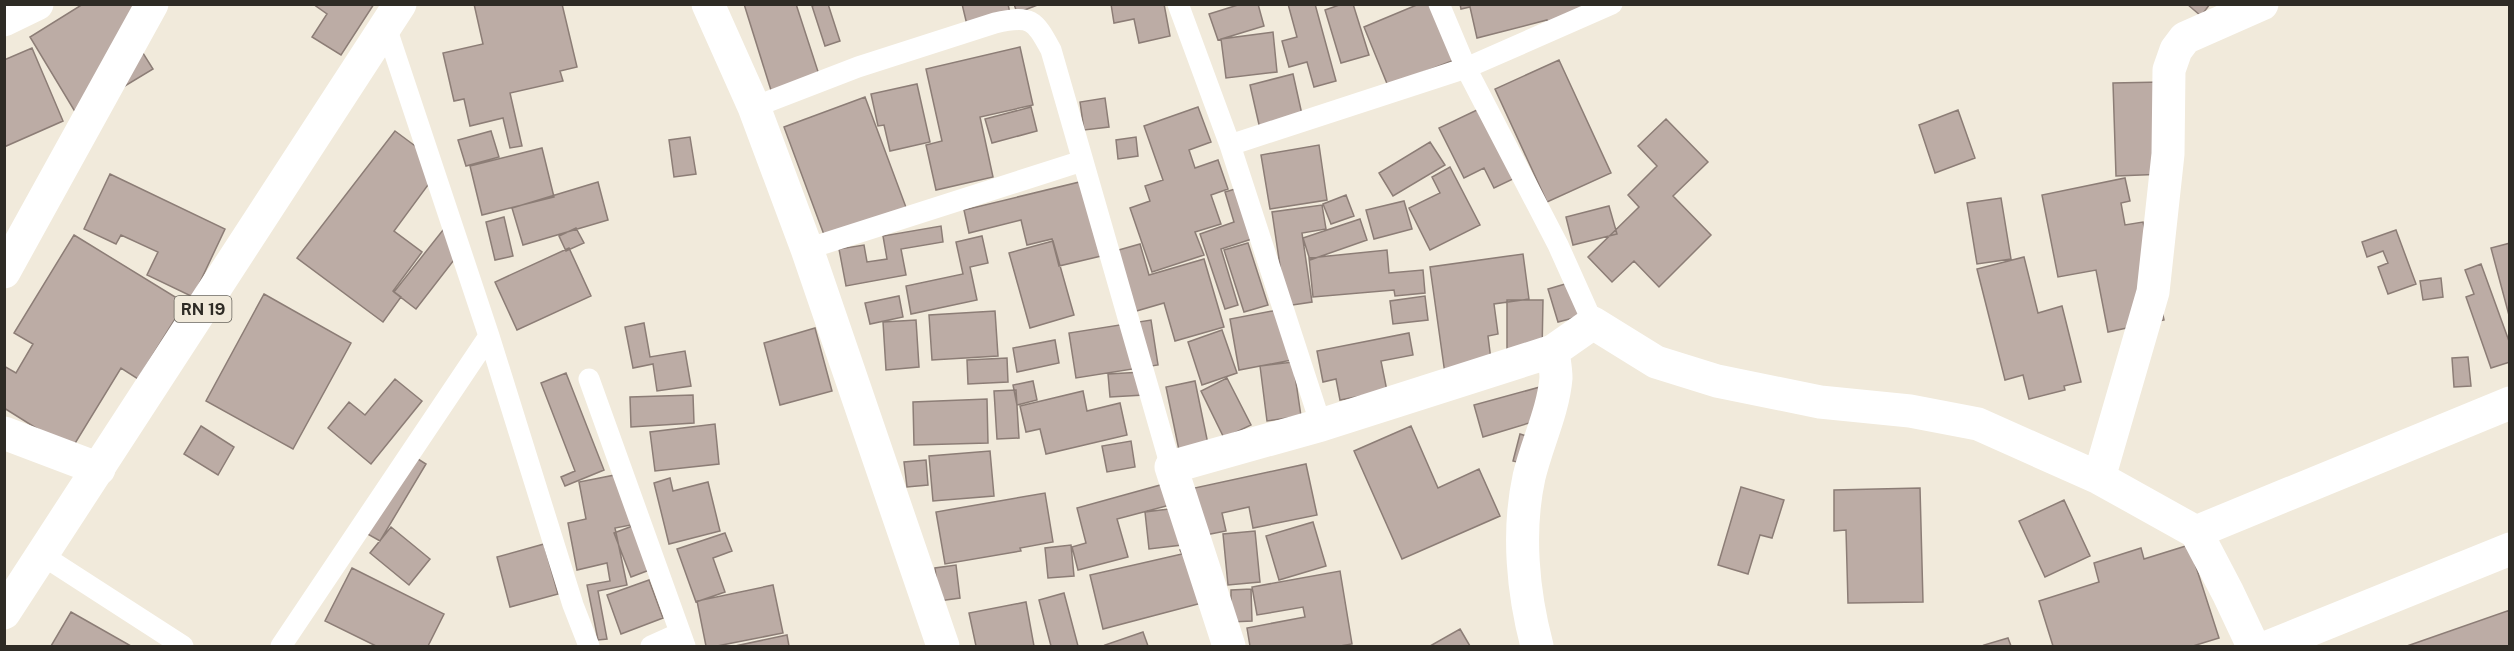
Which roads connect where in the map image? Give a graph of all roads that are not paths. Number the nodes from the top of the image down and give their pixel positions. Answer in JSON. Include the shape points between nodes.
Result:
{"nodes":[{"id":1,"x":37,"y":4,"type":"edge"},
{"id":2,"x":152,"y":4,"type":"edge"},
{"id":3,"x":708,"y":4,"type":"edge"},
{"id":4,"x":1178,"y":4,"type":"edge"},
{"id":5,"x":1439,"y":4,"type":"edge"},
{"id":6,"x":1612,"y":4,"type":"edge"},
{"id":7,"x":2262,"y":4,"type":"edge"},
{"id":8,"x":393,"y":16,"type":"edge"},
{"id":9,"x":4,"y":20,"type":"edge"},
{"id":10,"x":1466,"y":68,"type":"junction"},
{"id":11,"x":754,"y":107,"type":"junction"},
{"id":12,"x":1230,"y":145,"type":"junction"},
{"id":13,"x":1082,"y":161,"type":"junction"},
{"id":14,"x":807,"y":249,"type":"junction"},
{"id":15,"x":4,"y":272,"type":"edge"},
{"id":16,"x":1593,"y":323,"type":"junction"},
{"id":17,"x":489,"y":336,"type":"junction"},
{"id":18,"x":1553,"y":351,"type":"junction"},
{"id":19,"x":589,"y":379,"type":"dead end"},
{"id":20,"x":2510,"y":403,"type":"edge"},
{"id":21,"x":1321,"y":425,"type":"junction"},
{"id":22,"x":4,"y":433,"type":"edge"},
{"id":23,"x":1171,"y":466,"type":"junction"},
{"id":24,"x":99,"y":469,"type":"junction"},
{"id":25,"x":2099,"y":478,"type":"junction"},
{"id":26,"x":2196,"y":532,"type":"junction"},
{"id":27,"x":2510,"y":549,"type":"edge"},
{"id":28,"x":42,"y":555,"type":"junction"},
{"id":29,"x":4,"y":613,"type":"edge"},
{"id":30,"x":682,"y":640,"type":"edge"},
{"id":31,"x":183,"y":646,"type":"edge"},
{"id":32,"x":280,"y":646,"type":"edge"},
{"id":33,"x":589,"y":646,"type":"edge"},
{"id":34,"x":651,"y":646,"type":"edge"},
{"id":35,"x":943,"y":646,"type":"edge"},
{"id":36,"x":1229,"y":646,"type":"edge"},
{"id":37,"x":1537,"y":646,"type":"edge"},
{"id":38,"x":2253,"y":646,"type":"edge"},
{"id":39,"x":2270,"y":646,"type":"edge"}],
"edges":[{"from":1,"to":9,"type":"street"},
{"from":2,"to":15,"type":"street"},
{"from":3,"to":11,"type":"street"},
{"from":4,"to":12,"type":"lane"},
{"from":5,"to":10,"type":"lane"},
{"from":6,"to":10,"type":"lane"},
{"from":7,"to":25,"type":"street","via":[[2185,38],[2169,70],[2168,154],[2153,292]]},
{"from":8,"to":17,"type":"lane"},
{"from":8,"to":24,"type":"street","number":"RN 19"},
{"from":10,"to":12,"type":"lane"},
{"from":10,"to":16,"type":"lane","via":[[1558,245]]},
{"from":11,"to":13,"type":"lane","via":[[858,67],[995,23],[1017,18],[1031,20],[1051,50]]},
{"from":11,"to":14,"type":"street"},
{"from":12,"to":21,"type":"lane"},
{"from":13,"to":14,"type":"lane"},
{"from":13,"to":23,"type":"lane"},
{"from":14,"to":35,"type":"street"},
{"from":16,"to":18,"type":"street"},
{"from":16,"to":25,"type":"street","via":[[1656,362],[1717,381],[1820,402],[1910,411],[1978,424]]},
{"from":17,"to":32,"type":"lane"},
{"from":17,"to":33,"type":"lane"},
{"from":18,"to":21,"type":"street"},
{"from":18,"to":37,"type":"street","via":[[1556,377],[1552,404],[1529,477],[1523,534],[1527,611]]},
{"from":19,"to":30,"type":"lane"},
{"from":20,"to":26,"type":"street"},
{"from":21,"to":23,"type":"street"},
{"from":22,"to":24,"type":"street"},
{"from":23,"to":36,"type":"street"},
{"from":24,"to":28,"type":"street","number":"RN 19"},
{"from":25,"to":26,"type":"street"},
{"from":26,"to":38,"type":"street"},
{"from":27,"to":39,"type":"street"},
{"from":28,"to":29,"type":"street","number":"RN 19"},
{"from":28,"to":31,"type":"lane"},
{"from":30,"to":34,"type":"lane"}]}
